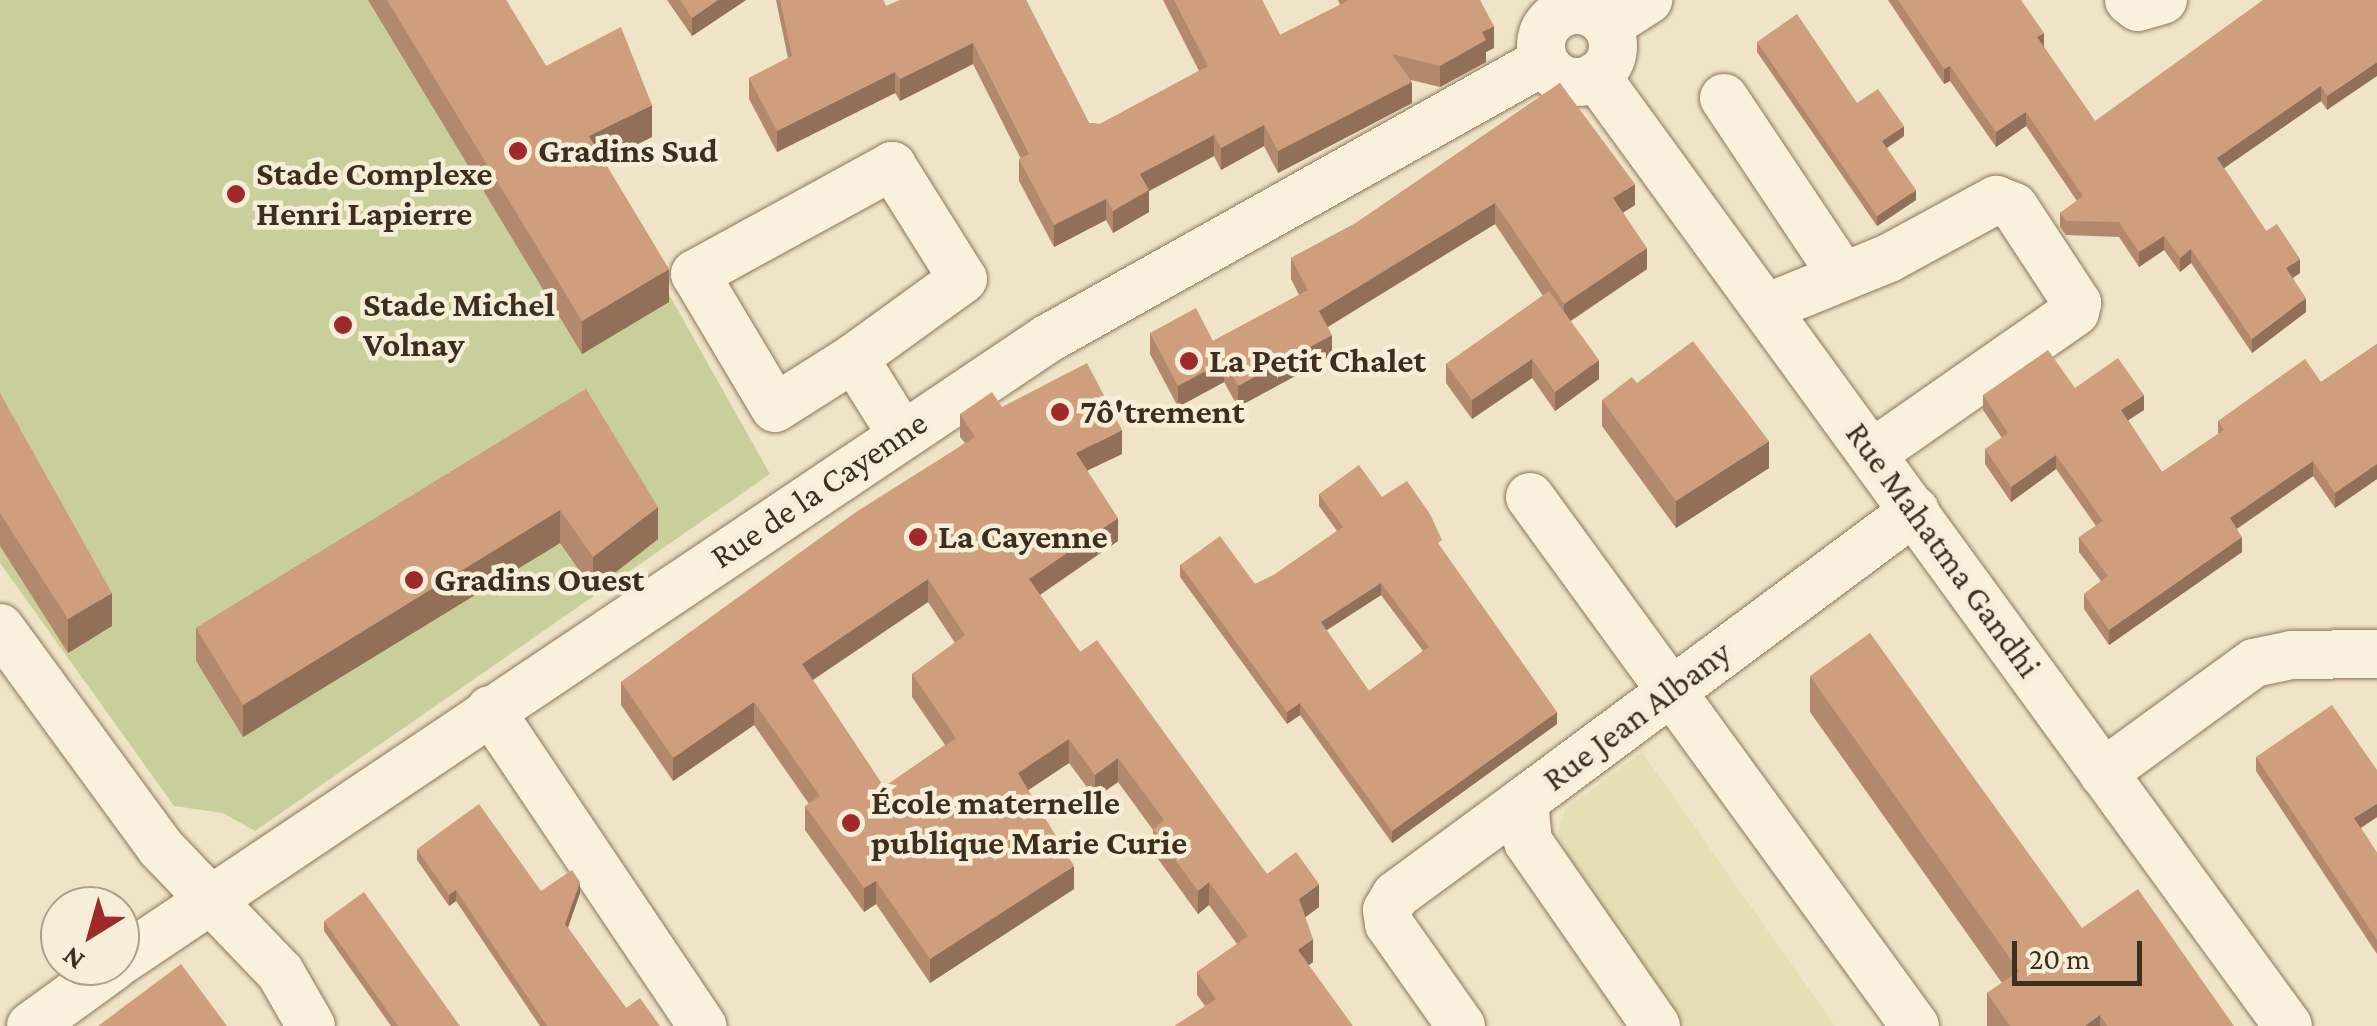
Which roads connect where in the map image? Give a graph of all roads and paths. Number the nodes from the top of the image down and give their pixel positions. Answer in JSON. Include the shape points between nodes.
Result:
{"nodes":[{"id":1,"x":1648,"y":0,"type":"edge"},
{"id":2,"x":2128,"y":0,"type":"edge"},
{"id":3,"x":2163,"y":0,"type":"edge"},
{"id":4,"x":1606,"y":26,"type":"junction"},
{"id":5,"x":1545,"y":27,"type":"edge"},
{"id":6,"x":1596,"y":76,"type":"junction"},
{"id":7,"x":1724,"y":98,"type":"dead end"},
{"id":8,"x":1842,"y":275,"type":"junction"},
{"id":9,"x":1766,"y":308,"type":"junction"},
{"id":10,"x":854,"y":358,"type":"junction"},
{"id":11,"x":902,"y":435,"type":"junction"},
{"id":12,"x":1873,"y":453,"type":"junction"},
{"id":13,"x":1530,"y":497,"type":"dead end"},
{"id":14,"x":1915,"y":510,"type":"junction"},
{"id":15,"x":0,"y":628,"type":"edge"},
{"id":16,"x":2374,"y":652,"type":"edge"},
{"id":17,"x":1671,"y":690,"type":"junction"},
{"id":18,"x":490,"y":710,"type":"junction"},
{"id":19,"x":2104,"y":773,"type":"junction"},
{"id":20,"x":1524,"y":801,"type":"junction"},
{"id":21,"x":208,"y":901,"type":"junction"},
{"id":22,"x":140,"y":948,"type":"edge"},
{"id":23,"x":86,"y":986,"type":"edge"},
{"id":24,"x":0,"y":1006,"type":"edge"},
{"id":25,"x":14,"y":1026,"type":"edge"},
{"id":26,"x":30,"y":1026,"type":"edge"},
{"id":27,"x":291,"y":1026,"type":"edge"},
{"id":28,"x":311,"y":1026,"type":"edge"},
{"id":29,"x":702,"y":1026,"type":"edge"},
{"id":30,"x":1461,"y":1026,"type":"edge"},
{"id":31,"x":1656,"y":1026,"type":"edge"},
{"id":32,"x":1915,"y":1026,"type":"edge"},
{"id":33,"x":2288,"y":1026,"type":"edge"}],
"edges":[{"from":1,"to":4,"type":"street"},
{"from":2,"to":3,"type":"street","via":[[2138,7]]},
{"from":4,"to":5,"type":"street","via":[[1584,10]]},
{"from":4,"to":6,"type":"street","via":[[1612,53]]},
{"from":5,"to":6,"type":"street","via":[[1567,80]]},
{"from":5,"to":11,"type":"street","name":"Rue de la Cayenne"},
{"from":6,"to":9,"type":"street","name":"Rue Mahatma Gandhi"},
{"from":7,"to":8,"type":"street"},
{"from":8,"to":9,"type":"street"},
{"from":8,"to":12,"type":"street","via":[[2006,201],[2078,303],[2068,319]]},
{"from":9,"to":12,"type":"street","name":"Rue Mahatma Gandhi"},
{"from":10,"to":10,"type":"street","via":[[962,279],[892,166],[694,274],[775,408]]},
{"from":10,"to":11,"type":"street"},
{"from":11,"to":18,"type":"street","name":"Rue de la Cayenne"},
{"from":12,"to":14,"type":"street","name":"Rue Mahatma Gandhi"},
{"from":13,"to":17,"type":"street"},
{"from":14,"to":17,"type":"street","name":"Rue Jean Albany"},
{"from":14,"to":19,"type":"street","name":"Rue Mahatma Gandhi"},
{"from":15,"to":21,"type":"street"},
{"from":16,"to":19,"type":"street","via":[[2292,655],[2254,664]]},
{"from":17,"to":20,"type":"street","name":"Rue Jean Albany"},
{"from":17,"to":32,"type":"street"},
{"from":18,"to":21,"type":"street","name":"Rue de la Cayenne"},
{"from":18,"to":29,"type":"street"},
{"from":19,"to":33,"type":"street","name":"Rue Mahatma Gandhi"},
{"from":20,"to":30,"type":"street","via":[[1396,895],[1388,910],[1390,924]]},
{"from":20,"to":31,"type":"street","name":"Rue Jean Albany","via":[[1528,842]]},
{"from":21,"to":22,"type":"street","name":"Rue de la Cayenne"},
{"from":21,"to":27,"type":"street"},
{"from":21,"to":28,"type":"street","via":[[280,972]]},
{"from":23,"to":26,"type":"street"},
{"from":24,"to":25,"type":"street"}]}
